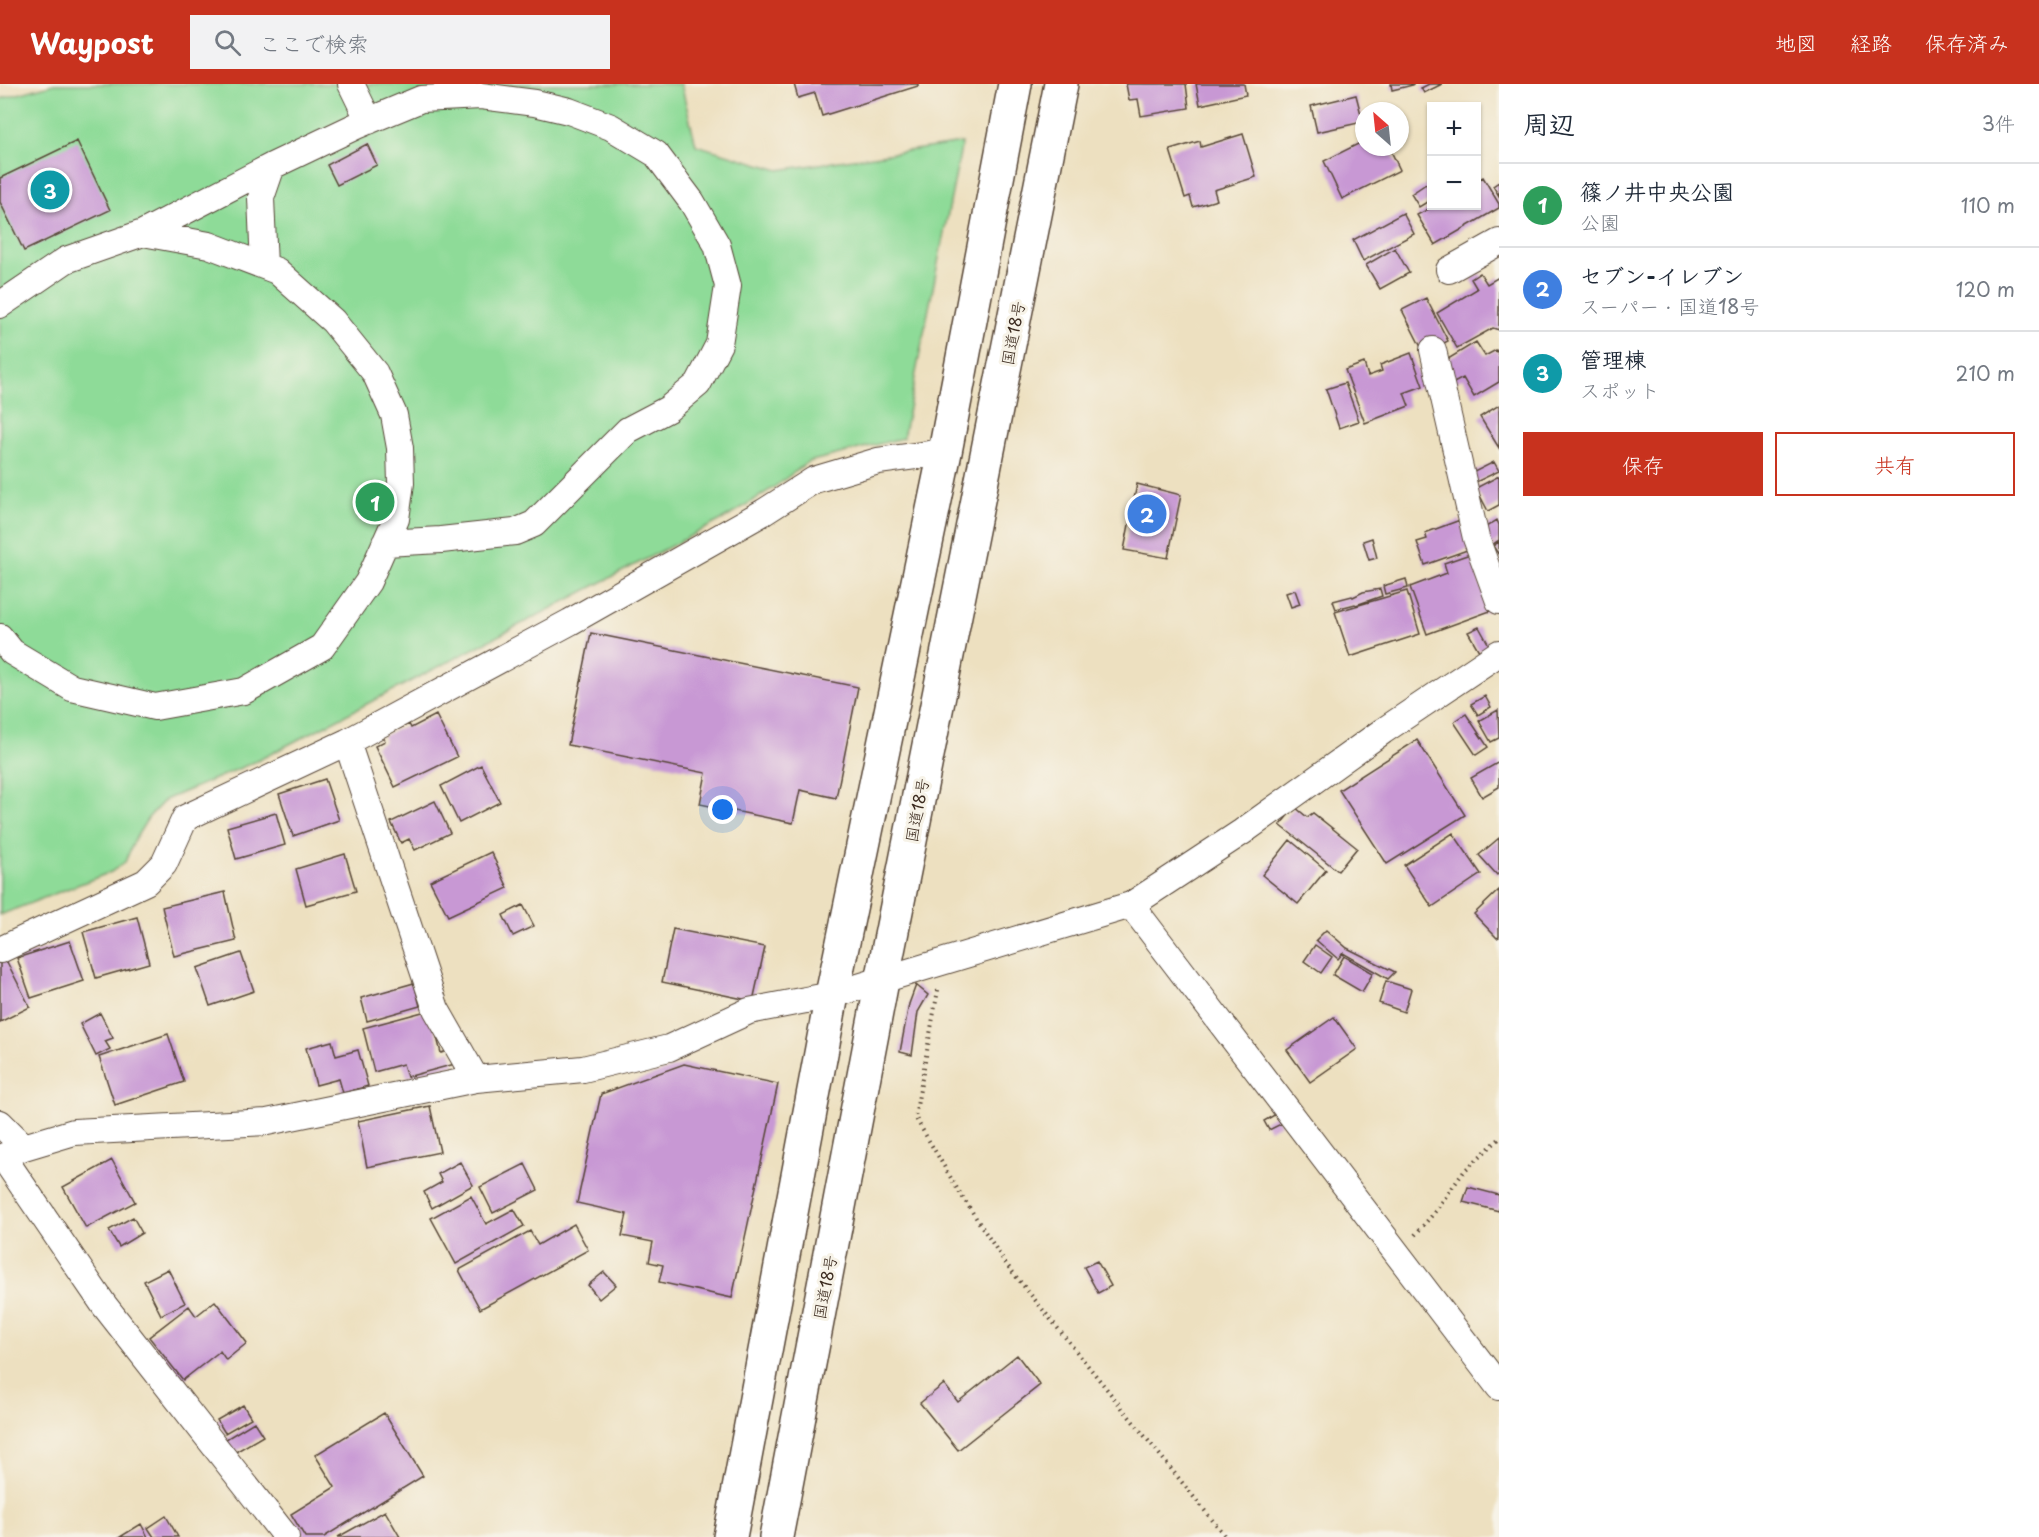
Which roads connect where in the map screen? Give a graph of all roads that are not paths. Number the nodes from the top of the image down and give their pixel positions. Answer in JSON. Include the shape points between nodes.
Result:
{"nodes":[{"id":1,"x":351,"y":84,"type":"edge"},
{"id":2,"x":1015,"y":84,"type":"edge"},
{"id":3,"x":1061,"y":84,"type":"edge"},
{"id":4,"x":369,"y":122,"type":"junction"},
{"id":5,"x":272,"y":166,"type":"junction"},
{"id":6,"x":143,"y":233,"type":"junction"},
{"id":7,"x":1498,"y":246,"type":"edge"},
{"id":8,"x":264,"y":266,"type":"junction"},
{"id":9,"x":1449,"y":270,"type":"dead end"},
{"id":10,"x":0,"y":305,"type":"edge"},
{"id":11,"x":1433,"y":350,"type":"dead end"},
{"id":12,"x":945,"y":452,"type":"junction"},
{"id":13,"x":386,"y":543,"type":"junction"},
{"id":14,"x":1499,"y":601,"type":"edge"},
{"id":15,"x":0,"y":637,"type":"edge"},
{"id":16,"x":1499,"y":653,"type":"edge"},
{"id":17,"x":347,"y":742,"type":"junction"},
{"id":18,"x":1131,"y":905,"type":"junction"},
{"id":19,"x":0,"y":950,"type":"edge"},
{"id":20,"x":882,"y":981,"type":"junction"},
{"id":21,"x":832,"y":995,"type":"junction"},
{"id":22,"x":476,"y":1079,"type":"junction"},
{"id":23,"x":0,"y":1123,"type":"edge"},
{"id":24,"x":9,"y":1154,"type":"edge"},
{"id":25,"x":1499,"y":1388,"type":"edge"},
{"id":26,"x":286,"y":1537,"type":"edge"},
{"id":27,"x":730,"y":1537,"type":"edge"},
{"id":28,"x":776,"y":1537,"type":"edge"}],
"edges":[{"from":1,"to":4,"type":"street"},
{"from":2,"to":12,"type":"highway"},
{"from":3,"to":20,"type":"highway","name":"国道18号"},
{"from":4,"to":5,"type":"street"},
{"from":4,"to":13,"type":"street","via":[[421,99],[481,96],[546,105],[611,127],[656,154],[692,202],[717,245],[728,286],[719,344],[698,384],[668,409],[628,430],[534,524],[515,532]]},
{"from":5,"to":6,"type":"street"},
{"from":5,"to":8,"type":"street","via":[[261,198]]},
{"from":6,"to":8,"type":"street","via":[[209,245]]},
{"from":6,"to":10,"type":"street","via":[[66,260]]},
{"from":7,"to":9,"type":"street"},
{"from":8,"to":13,"type":"street","via":[[277,271],[333,321],[375,373],[394,415],[401,483],[396,519]]},
{"from":11,"to":14,"type":"street","via":[[1476,538]]},
{"from":12,"to":17,"type":"street","via":[[878,461],[814,480],[570,621]]},
{"from":12,"to":21,"type":"highway"},
{"from":13,"to":15,"type":"street","via":[[368,582],[322,647],[244,691],[155,707],[72,688],[12,652]]},
{"from":16,"to":18,"type":"street"},
{"from":17,"to":19,"type":"street","via":[[185,818],[164,864],[146,882]]},
{"from":17,"to":22,"type":"street","via":[[436,1010]]},
{"from":18,"to":20,"type":"street"},
{"from":18,"to":25,"type":"street"},
{"from":20,"to":21,"type":"street"},
{"from":20,"to":28,"type":"highway","name":"国道18号"},
{"from":21,"to":22,"type":"street","via":[[749,1011],[669,1048],[594,1066]]},
{"from":21,"to":27,"type":"highway"},
{"from":22,"to":24,"type":"street","via":[[267,1122],[74,1132]]},
{"from":23,"to":24,"type":"street"},
{"from":24,"to":26,"type":"street","via":[[104,1305]]}]}
